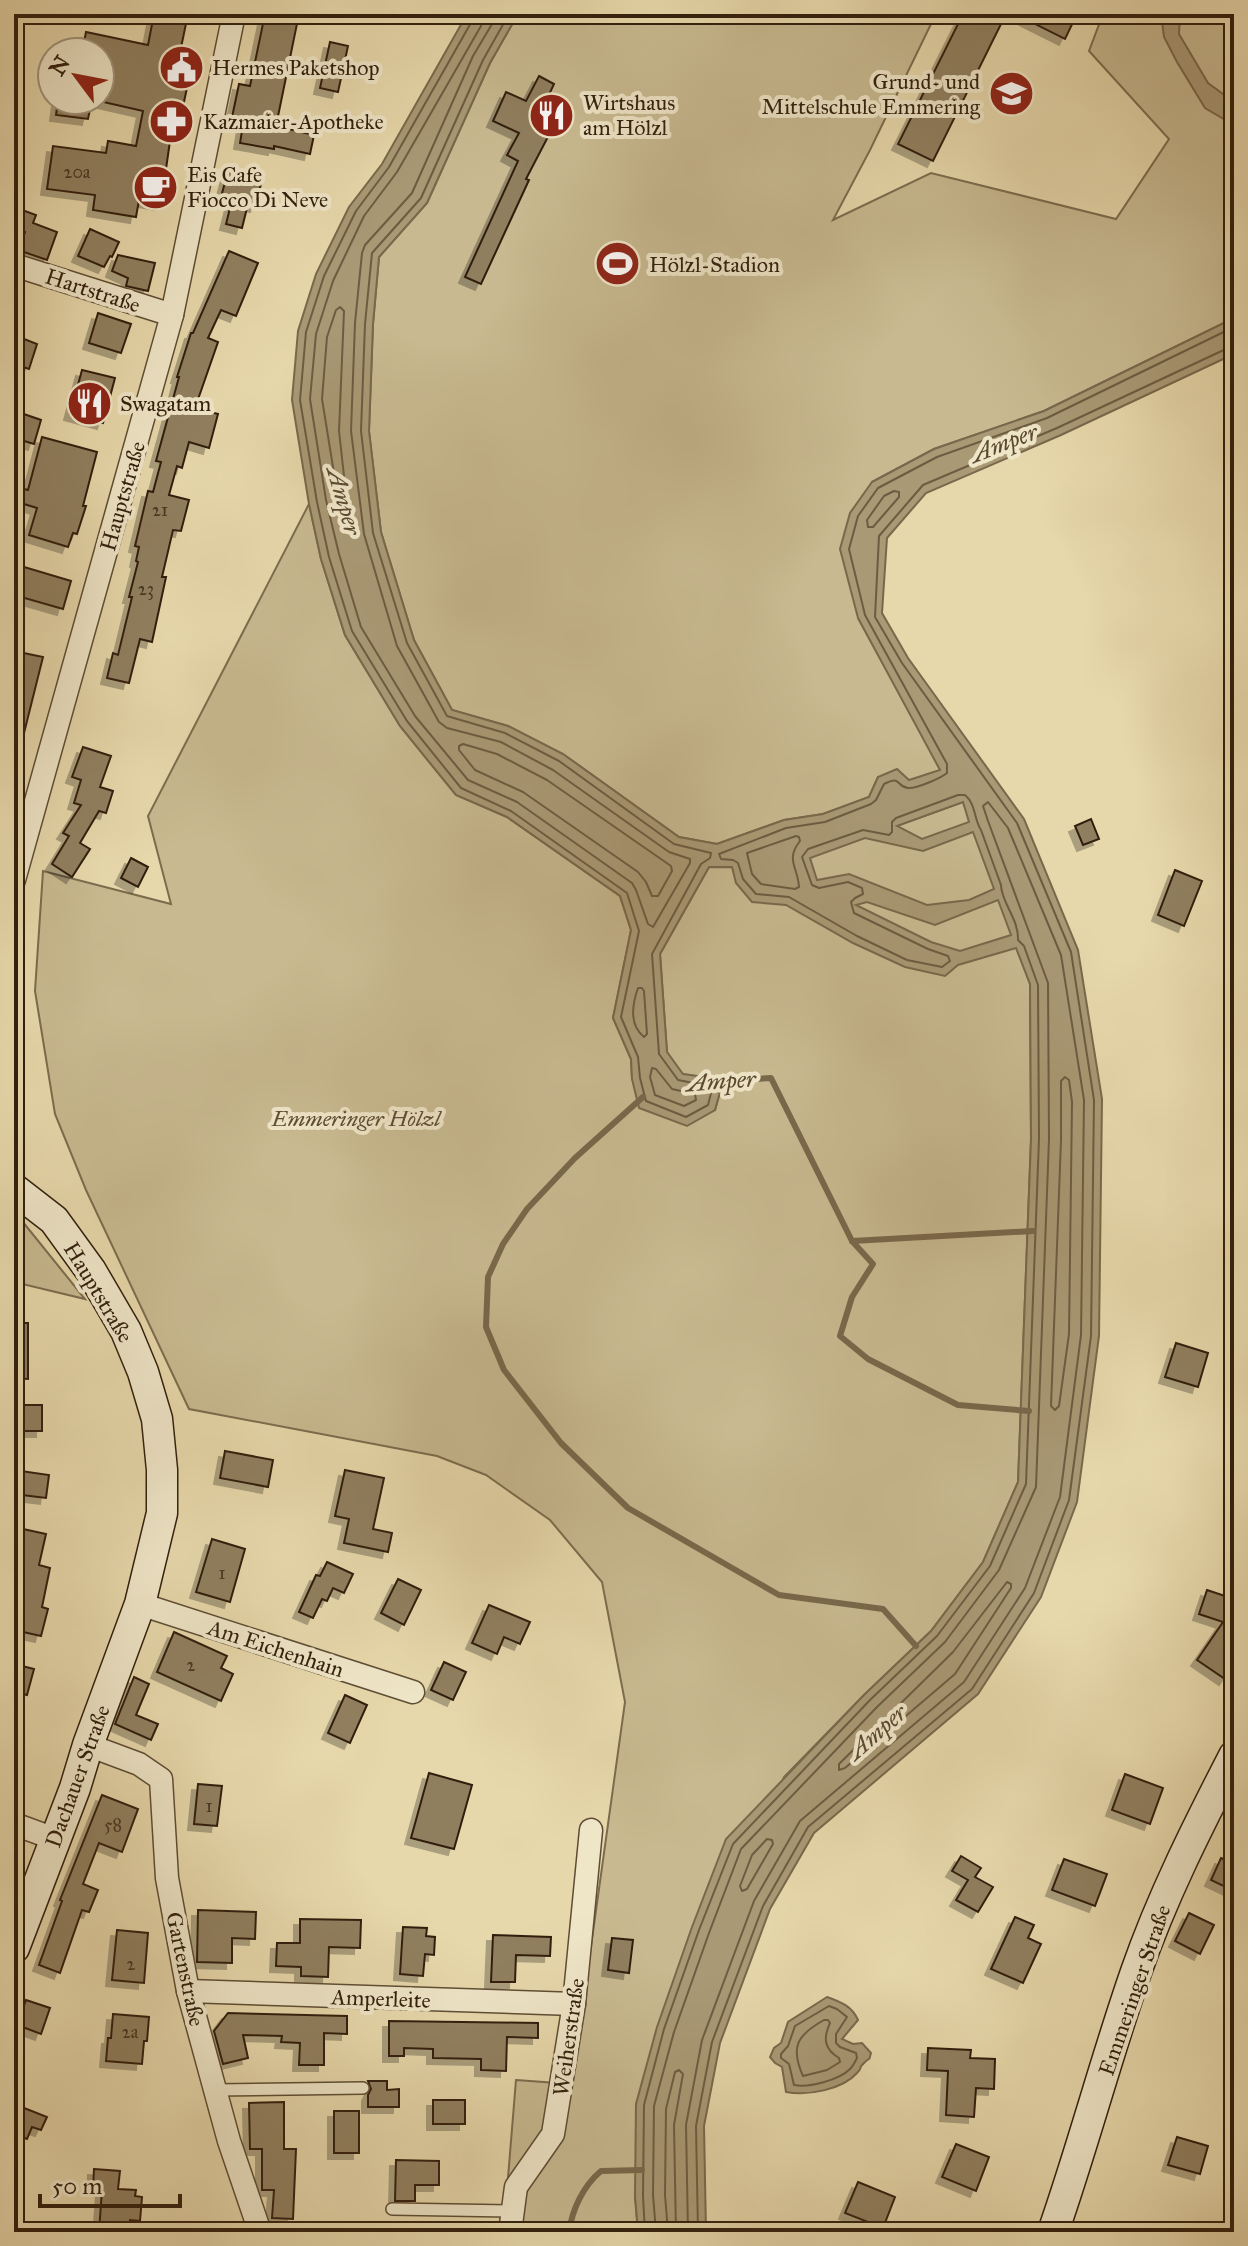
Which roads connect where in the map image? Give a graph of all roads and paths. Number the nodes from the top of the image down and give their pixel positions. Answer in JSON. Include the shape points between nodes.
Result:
{"nodes":[{"id":1,"x":234,"y":14,"type":"edge"},
{"id":2,"x":14,"y":265,"type":"edge"},
{"id":3,"x":172,"y":315,"type":"junction"},
{"id":4,"x":14,"y":880,"type":"edge"},
{"id":5,"x":14,"y":1189,"type":"edge"},
{"id":6,"x":140,"y":1604,"type":"junction"},
{"id":7,"x":413,"y":1692,"type":"dead end"},
{"id":8,"x":88,"y":1745,"type":"junction"},
{"id":9,"x":1234,"y":1756,"type":"edge"},
{"id":10,"x":14,"y":1824,"type":"edge"},
{"id":11,"x":591,"y":1830,"type":"dead end"},
{"id":12,"x":55,"y":1839,"type":"junction"},
{"id":13,"x":14,"y":1948,"type":"edge"},
{"id":14,"x":188,"y":1991,"type":"junction"},
{"id":15,"x":574,"y":2004,"type":"junction"},
{"id":16,"x":363,"y":2088,"type":"dead end"},
{"id":17,"x":215,"y":2090,"type":"junction"},
{"id":18,"x":392,"y":2209,"type":"dead end"},
{"id":19,"x":511,"y":2221,"type":"edge"},
{"id":20,"x":260,"y":2232,"type":"edge"},
{"id":21,"x":1053,"y":2232,"type":"edge"}],
"edges":[{"from":1,"to":3,"type":"street","name":"Hauptstraße"},
{"from":2,"to":3,"type":"street","name":"Hartstraße"},
{"from":3,"to":4,"type":"street","name":"Hauptstraße","via":[[26,819]]},
{"from":5,"to":6,"type":"street","name":"Hauptstraße","via":[[54,1220],[91,1271],[143,1372],[157,1419],[162,1513]]},
{"from":6,"to":7,"type":"street","name":"Am Eichenhain"},
{"from":6,"to":8,"type":"street","name":"Dachauer Straße"},
{"from":8,"to":12,"type":"street","name":"Dachauer Straße"},
{"from":8,"to":14,"type":"street","name":"Gartenstraße","via":[[139,1764],[161,1779],[167,1878]]},
{"from":9,"to":21,"type":"street","name":"Emmeringer Straße","via":[[1148,1939]]},
{"from":10,"to":12,"type":"street"},
{"from":11,"to":15,"type":"street","name":"Weiherstraße"},
{"from":12,"to":13,"type":"street","name":"Dachauer Straße"},
{"from":14,"to":15,"type":"street","name":"Amperleite"},
{"from":14,"to":17,"type":"street","name":"Gartenstraße"},
{"from":15,"to":19,"type":"street","name":"Weiherstraße","via":[[553,2134],[516,2187]]},
{"from":16,"to":17,"type":"lane","via":[[328,2094]]},
{"from":17,"to":20,"type":"street","name":"Gartenstraße"},
{"from":18,"to":19,"type":"lane"}]}
